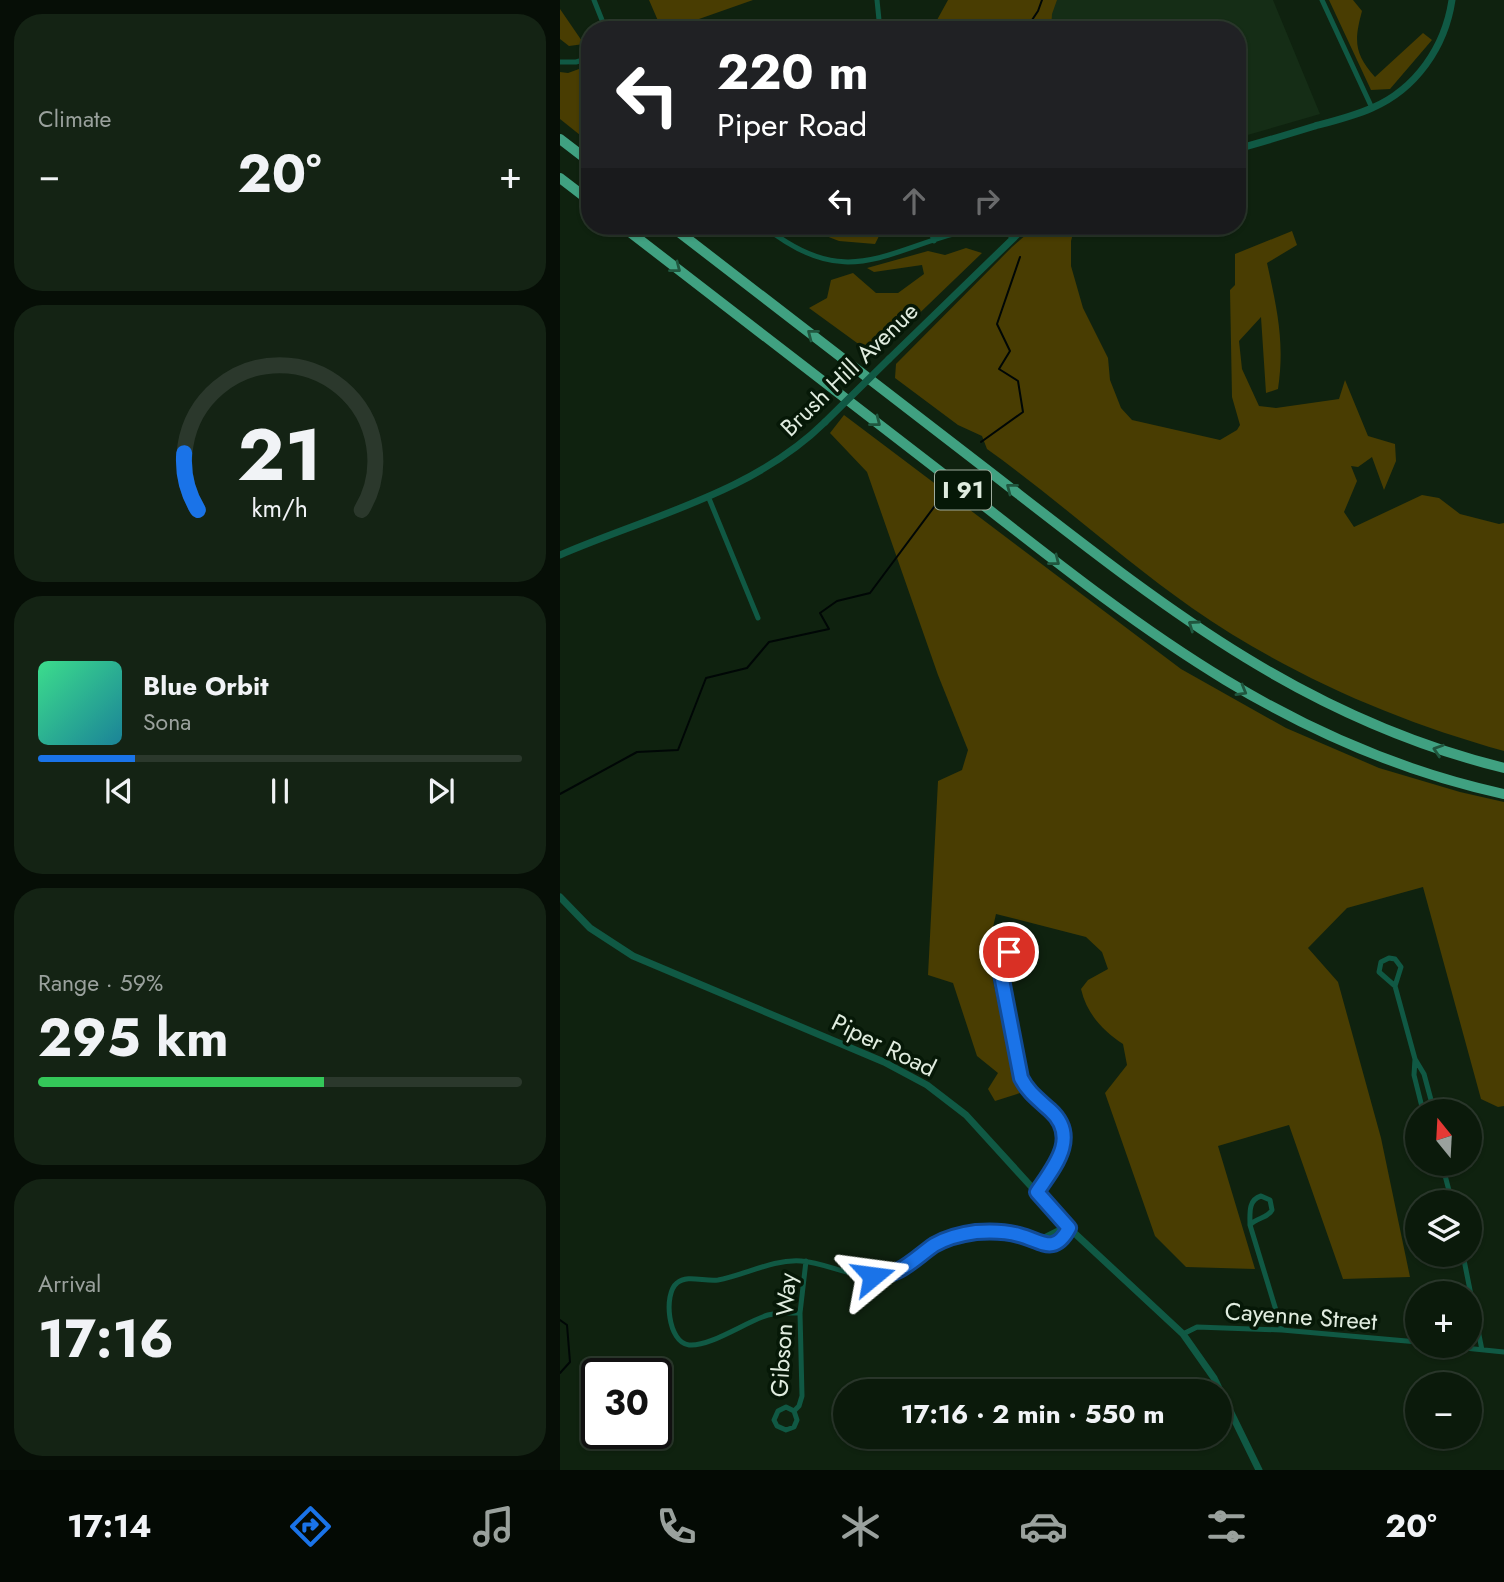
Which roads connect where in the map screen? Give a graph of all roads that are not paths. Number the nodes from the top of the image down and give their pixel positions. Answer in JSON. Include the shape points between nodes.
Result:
{"nodes":[{"id":1,"x":594,"y":0,"type":"edge"},
{"id":2,"x":877,"y":0,"type":"edge"},
{"id":3,"x":1322,"y":0,"type":"edge"},
{"id":4,"x":1452,"y":0,"type":"edge"},
{"id":5,"x":602,"y":21,"type":"edge"},
{"id":6,"x":879,"y":21,"type":"edge"},
{"id":7,"x":581,"y":61,"type":"edge"},
{"id":8,"x":560,"y":62,"type":"edge"},
{"id":9,"x":1372,"y":108,"type":"junction"},
{"id":10,"x":560,"y":139,"type":"edge"},
{"id":11,"x":1246,"y":146,"type":"edge"},
{"id":12,"x":581,"y":155,"type":"edge"},
{"id":13,"x":560,"y":177,"type":"edge"},
{"id":14,"x":581,"y":194,"type":"edge"},
{"id":15,"x":634,"y":235,"type":"edge"},
{"id":16,"x":683,"y":235,"type":"edge"},
{"id":17,"x":777,"y":235,"type":"edge"},
{"id":18,"x":932,"y":235,"type":"edge"},
{"id":19,"x":956,"y":235,"type":"edge"},
{"id":20,"x":1010,"y":235,"type":"edge"},
{"id":21,"x":1015,"y":235,"type":"edge"},
{"id":22,"x":1012,"y":237,"type":"junction"},
{"id":23,"x":934,"y":241,"type":"junction"},
{"id":24,"x":708,"y":496,"type":"junction"},
{"id":25,"x":560,"y":555,"type":"edge"},
{"id":26,"x":758,"y":618,"type":"dead end"},
{"id":27,"x":1503,"y":768,"type":"edge"},
{"id":28,"x":1504,"y":794,"type":"edge"},
{"id":29,"x":560,"y":897,"type":"edge"},
{"id":30,"x":1002,"y":970,"type":"junction"},
{"id":31,"x":1395,"y":986,"type":"junction"},
{"id":32,"x":1415,"y":1059,"type":"junction"},
{"id":33,"x":1430,"y":1093,"type":"junction"},
{"id":34,"x":1418,"y":1096,"type":"junction"},
{"id":35,"x":1419,"y":1099,"type":"edge"},
{"id":36,"x":1431,"y":1099,"type":"edge"},
{"id":37,"x":1037,"y":1192,"type":"junction"},
{"id":38,"x":1250,"y":1225,"type":"junction"},
{"id":39,"x":1069,"y":1228,"type":"junction"},
{"id":40,"x":1036,"y":1241,"type":"junction"},
{"id":41,"x":806,"y":1261,"type":"junction"},
{"id":42,"x":800,"y":1313,"type":"junction"},
{"id":43,"x":1282,"y":1330,"type":"junction"},
{"id":44,"x":1183,"y":1334,"type":"junction"},
{"id":45,"x":1405,"y":1341,"type":"edge"},
{"id":46,"x":1482,"y":1350,"type":"edge"},
{"id":47,"x":1504,"y":1352,"type":"edge"},
{"id":48,"x":794,"y":1411,"type":"junction"},
{"id":49,"x":1259,"y":1470,"type":"edge"}],
"edges":[{"from":1,"to":5,"type":"street"},
{"from":2,"to":6,"type":"street"},
{"from":3,"to":9,"type":"street"},
{"from":4,"to":9,"type":"street","via":[[1429,60],[1403,89]]},
{"from":7,"to":8,"type":"street"},
{"from":9,"to":11,"type":"street"},
{"from":10,"to":12,"type":"highway"},
{"from":13,"to":14,"type":"highway"},
{"from":15,"to":28,"type":"highway","number":"I 91","one_way":true,"via":[[1094,591],[1193,661],[1254,699],[1340,741]]},
{"from":27,"to":16,"type":"highway","number":"I 91","one_way":true,"via":[[1366,723],[1290,686],[1219,643],[1084,545]]},
{"from":17,"to":23,"type":"street","via":[[795,248],[834,262],[874,259]]},
{"from":18,"to":23,"type":"street"},
{"from":19,"to":23,"type":"street"},
{"from":20,"to":22,"type":"street"},
{"from":21,"to":22,"type":"street","name":"Brush Hill Avenue"},
{"from":22,"to":24,"type":"street","name":"Brush Hill Avenue","bridge":true,"via":[[800,445]]},
{"from":24,"to":25,"type":"street","name":"Brush Hill Avenue"},
{"from":24,"to":26,"type":"street"},
{"from":29,"to":37,"type":"street","name":"Piper Road","via":[[590,928],[633,956],[919,1080],[966,1115]]},
{"from":30,"to":30,"type":"street","via":[[1000,957],[1016,954],[1018,970],[1012,974]]},
{"from":30,"to":37,"type":"street","via":[[1021,1078],[1030,1093],[1053,1112],[1064,1134],[1059,1160]]},
{"from":31,"to":31,"type":"street","via":[[1400,964],[1386,959],[1379,972]]},
{"from":31,"to":32,"type":"street"},
{"from":32,"to":33,"type":"street"},
{"from":32,"to":34,"type":"street"},
{"from":33,"to":34,"type":"street"},
{"from":33,"to":36,"type":"street"},
{"from":34,"to":35,"type":"street"},
{"from":37,"to":39,"type":"street","name":"Piper Road"},
{"from":38,"to":38,"type":"street","via":[[1270,1213],[1272,1203],[1267,1198],[1253,1201]]},
{"from":38,"to":43,"type":"street"},
{"from":39,"to":40,"type":"street"},
{"from":39,"to":40,"type":"street","via":[[1056,1243]]},
{"from":39,"to":44,"type":"street","name":"Piper Road"},
{"from":40,"to":41,"type":"street","via":[[1006,1233],[960,1235],[935,1245],[899,1271],[879,1277]]},
{"from":41,"to":42,"type":"street","name":"Gibson Way"},
{"from":41,"to":42,"type":"street","via":[[710,1281],[684,1279],[675,1284],[670,1298],[674,1336],[689,1345],[769,1314]]},
{"from":42,"to":48,"type":"street","name":"Gibson Way","via":[[802,1390]]},
{"from":43,"to":44,"type":"street","name":"Cayenne Street","via":[[1197,1327]]},
{"from":43,"to":45,"type":"street","name":"Cayenne Street"},
{"from":44,"to":49,"type":"street","name":"Piper Road","via":[[1214,1378]]},
{"from":46,"to":47,"type":"street"},
{"from":48,"to":48,"type":"street","name":"Gibson Way","via":[[794,1427],[777,1426],[778,1411],[786,1407]]}]}
